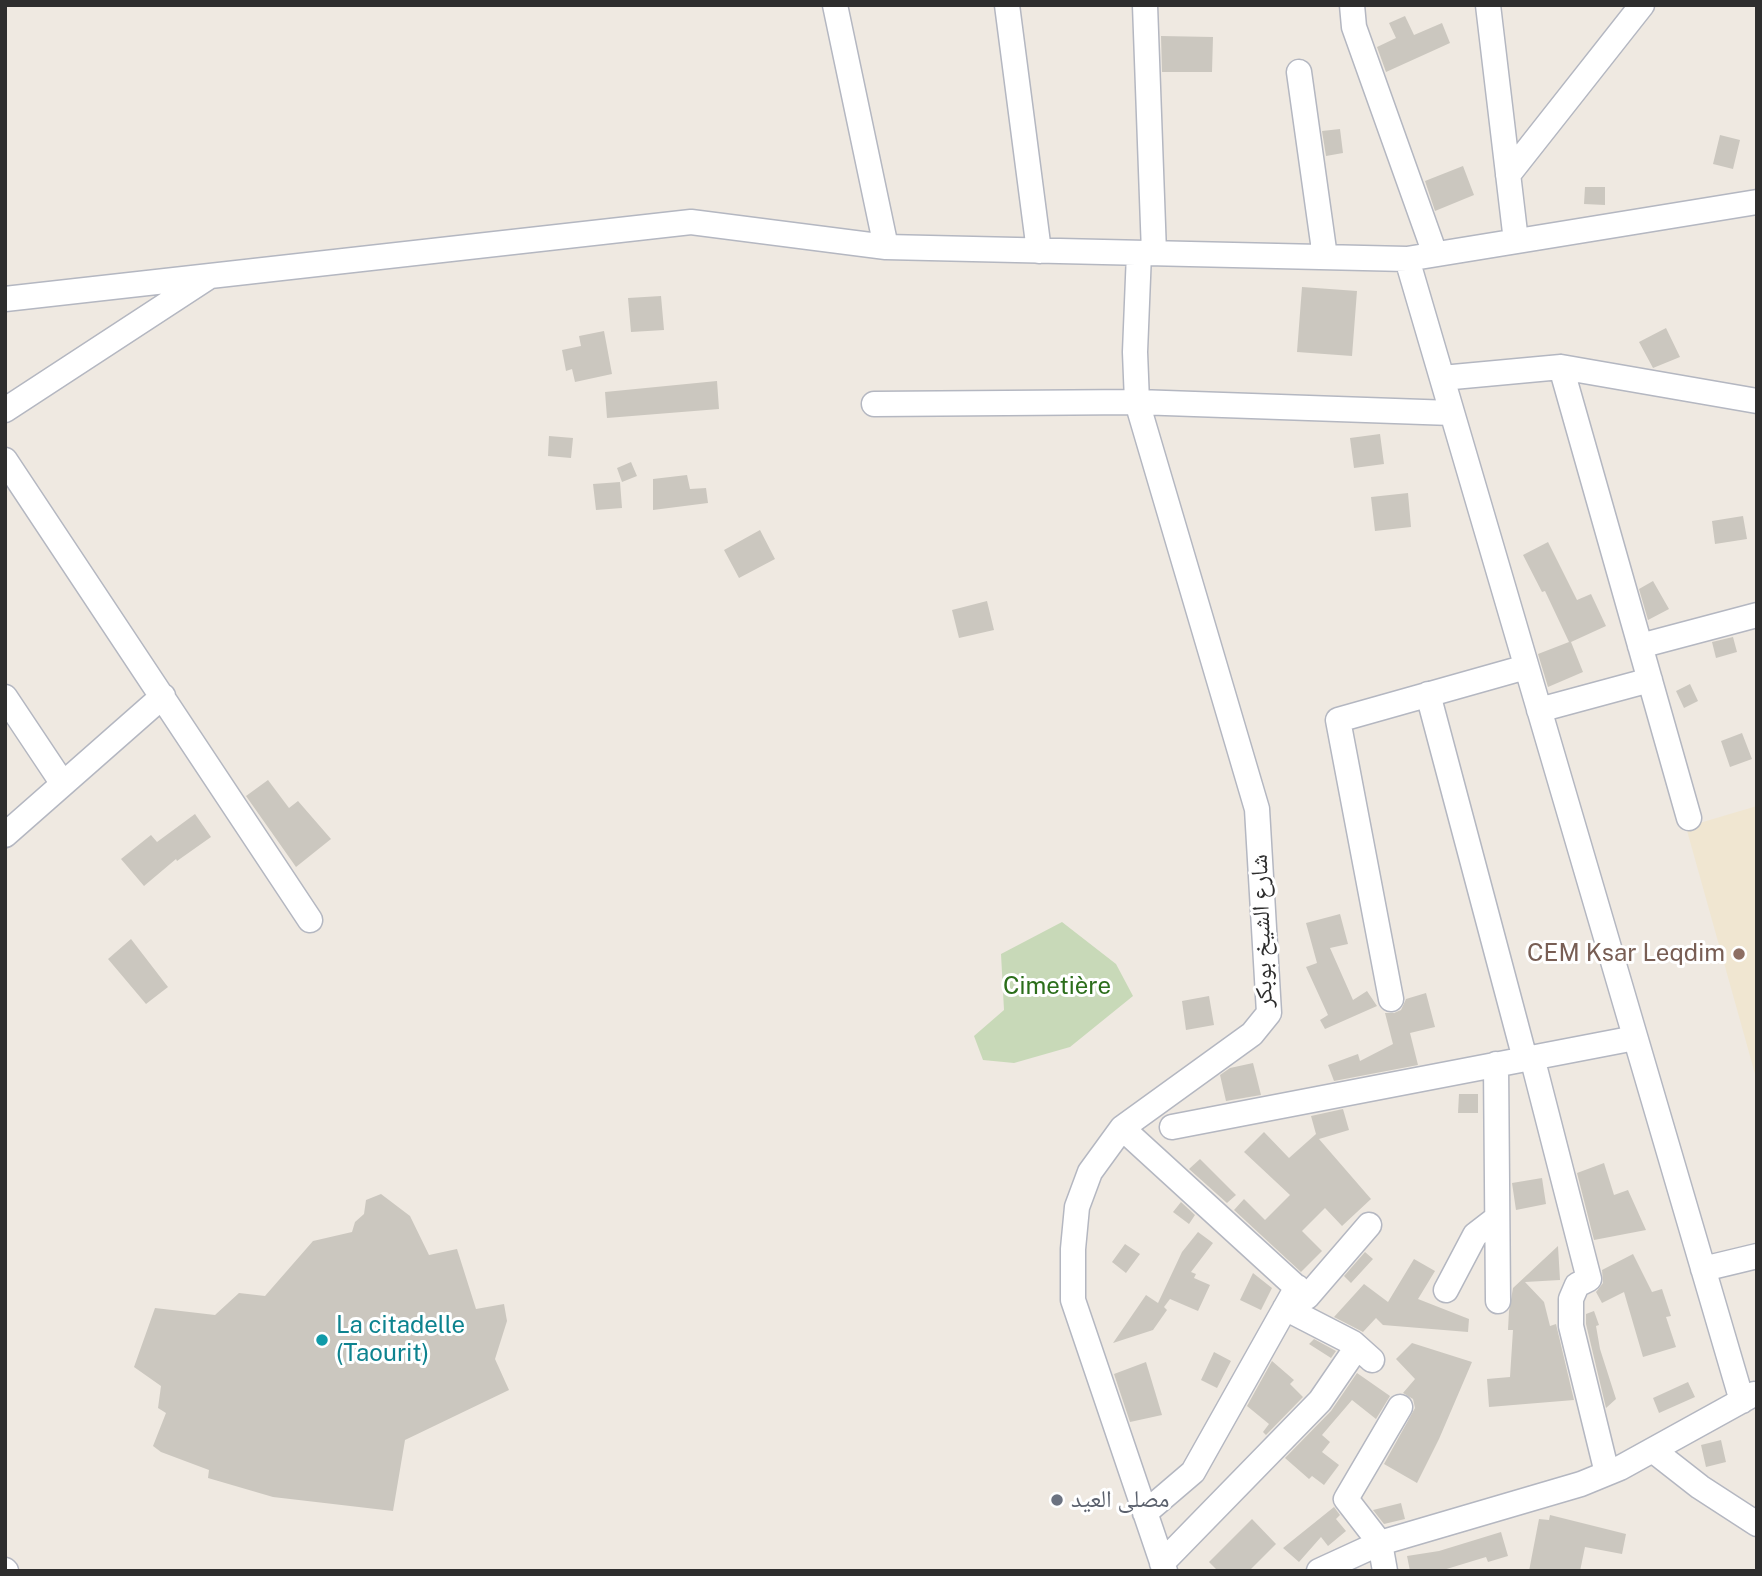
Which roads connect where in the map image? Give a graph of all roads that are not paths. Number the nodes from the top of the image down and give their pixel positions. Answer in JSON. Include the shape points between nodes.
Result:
{"nodes":[{"id":1,"x":835,"y":5,"type":"edge"},
{"id":2,"x":1007,"y":5,"type":"edge"},
{"id":3,"x":1145,"y":5,"type":"edge"},
{"id":4,"x":1352,"y":5,"type":"edge"},
{"id":5,"x":1488,"y":5,"type":"edge"},
{"id":6,"x":1642,"y":5,"type":"edge"},
{"id":7,"x":1299,"y":72,"type":"dead end"},
{"id":8,"x":1508,"y":175,"type":"junction"},
{"id":9,"x":1757,"y":202,"type":"edge"},
{"id":10,"x":1516,"y":241,"type":"junction"},
{"id":11,"x":886,"y":247,"type":"junction"},
{"id":12,"x":1039,"y":251,"type":"junction"},
{"id":13,"x":1146,"y":253,"type":"junction"},
{"id":14,"x":1435,"y":254,"type":"junction"},
{"id":15,"x":1325,"y":257,"type":"junction"},
{"id":16,"x":1407,"y":259,"type":"junction"},
{"id":17,"x":211,"y":276,"type":"junction"},
{"id":18,"x":5,"y":299,"type":"edge"},
{"id":19,"x":1561,"y":367,"type":"junction"},
{"id":20,"x":1442,"y":378,"type":"junction"},
{"id":21,"x":1138,"y":401,"type":"junction"},
{"id":22,"x":1757,"y":401,"type":"edge"},
{"id":23,"x":874,"y":404,"type":"dead end"},
{"id":24,"x":5,"y":410,"type":"edge"},
{"id":25,"x":1452,"y":413,"type":"junction"},
{"id":26,"x":5,"y":460,"type":"edge"},
{"id":27,"x":1757,"y":615,"type":"edge"},
{"id":28,"x":1640,"y":646,"type":"junction"},
{"id":29,"x":1527,"y":667,"type":"junction"},
{"id":30,"x":1650,"y":680,"type":"junction"},
{"id":31,"x":1428,"y":694,"type":"junction"},
{"id":32,"x":163,"y":696,"type":"junction"},
{"id":33,"x":5,"y":697,"type":"edge"},
{"id":34,"x":1539,"y":710,"type":"junction"},
{"id":35,"x":63,"y":784,"type":"junction"},
{"id":36,"x":1689,"y":818,"type":"dead end"},
{"id":37,"x":5,"y":835,"type":"edge"},
{"id":38,"x":310,"y":920,"type":"dead end"},
{"id":39,"x":1391,"y":999,"type":"dead end"},
{"id":40,"x":1635,"y":1038,"type":"junction"},
{"id":41,"x":1528,"y":1058,"type":"junction"},
{"id":42,"x":1496,"y":1064,"type":"junction"},
{"id":43,"x":1172,"y":1127,"type":"dead end"},
{"id":44,"x":1122,"y":1128,"type":"junction"},
{"id":45,"x":1497,"y":1218,"type":"junction"},
{"id":46,"x":1369,"y":1225,"type":"dead end"},
{"id":47,"x":1757,"y":1256,"type":"edge"},
{"id":48,"x":1703,"y":1269,"type":"junction"},
{"id":49,"x":1446,"y":1290,"type":"dead end"},
{"id":50,"x":1291,"y":1298,"type":"junction"},
{"id":51,"x":1498,"y":1301,"type":"dead end"},
{"id":52,"x":1749,"y":1396,"type":"edge"},
{"id":53,"x":1400,"y":1407,"type":"dead end"},
{"id":54,"x":1654,"y":1451,"type":"junction"},
{"id":55,"x":1607,"y":1473,"type":"junction"},
{"id":56,"x":1145,"y":1513,"type":"junction"},
{"id":57,"x":1757,"y":1524,"type":"edge"},
{"id":58,"x":1380,"y":1543,"type":"junction"},
{"id":59,"x":1163,"y":1567,"type":"edge"},
{"id":60,"x":1319,"y":1571,"type":"edge"},
{"id":61,"x":1385,"y":1571,"type":"edge"}],
"edges":[{"from":1,"to":11,"type":"street"},
{"from":2,"to":12,"type":"street"},
{"from":3,"to":13,"type":"street","name":"شارع الشيخ بوبكر"},
{"from":4,"to":14,"type":"street","via":[[1354,27]]},
{"from":5,"to":8,"type":"street"},
{"from":6,"to":8,"type":"street"},
{"from":7,"to":15,"type":"street"},
{"from":8,"to":10,"type":"street"},
{"from":9,"to":10,"type":"street"},
{"from":10,"to":14,"type":"street"},
{"from":11,"to":12,"type":"street"},
{"from":11,"to":17,"type":"street","via":[[691,222]]},
{"from":12,"to":13,"type":"street"},
{"from":13,"to":15,"type":"street"},
{"from":13,"to":21,"type":"street","name":"شارع الشيخ بوبكر","via":[[1135,352]]},
{"from":14,"to":16,"type":"street"},
{"from":15,"to":16,"type":"street"},
{"from":16,"to":20,"type":"street"},
{"from":17,"to":18,"type":"street"},
{"from":17,"to":24,"type":"street"},
{"from":19,"to":20,"type":"street"},
{"from":19,"to":22,"type":"street"},
{"from":19,"to":28,"type":"street"},
{"from":20,"to":25,"type":"street"},
{"from":21,"to":23,"type":"street"},
{"from":21,"to":25,"type":"street"},
{"from":21,"to":44,"type":"street","name":"شارع الشيخ بوبكر","via":[[1257,809],[1269,1013],[1252,1034]]},
{"from":25,"to":29,"type":"street"},
{"from":26,"to":32,"type":"street"},
{"from":27,"to":28,"type":"street"},
{"from":28,"to":30,"type":"street"},
{"from":29,"to":31,"type":"street"},
{"from":29,"to":34,"type":"street"},
{"from":30,"to":34,"type":"street"},
{"from":30,"to":36,"type":"street"},
{"from":31,"to":39,"type":"street","via":[[1338,720]]},
{"from":31,"to":41,"type":"street"},
{"from":32,"to":35,"type":"street"},
{"from":32,"to":38,"type":"street"},
{"from":33,"to":35,"type":"street"},
{"from":34,"to":40,"type":"street"},
{"from":35,"to":37,"type":"street"},
{"from":40,"to":41,"type":"street"},
{"from":40,"to":48,"type":"street"},
{"from":41,"to":42,"type":"street"},
{"from":41,"to":55,"type":"street","via":[[1589,1279],[1577,1285],[1571,1299],[1571,1326]]},
{"from":42,"to":43,"type":"street"},
{"from":42,"to":45,"type":"street"},
{"from":44,"to":50,"type":"street"},
{"from":44,"to":56,"type":"street","name":"شارع الشيخ بوبكر","via":[[1090,1172],[1077,1207],[1073,1300]]},
{"from":45,"to":49,"type":"street","via":[[1475,1235]]},
{"from":45,"to":51,"type":"street"},
{"from":46,"to":50,"type":"street","via":[[1307,1297]]},
{"from":47,"to":48,"type":"street"},
{"from":48,"to":52,"type":"street"},
{"from":50,"to":56,"type":"street","via":[[1193,1472]]},
{"from":50,"to":59,"type":"street","via":[[1364,1353]]},
{"from":52,"to":54,"type":"street"},
{"from":53,"to":58,"type":"street","via":[[1346,1499]]},
{"from":54,"to":55,"type":"street"},
{"from":54,"to":57,"type":"street"},
{"from":55,"to":58,"type":"street"},
{"from":56,"to":59,"type":"street","name":"شارع الشيخ بوبكر"},
{"from":58,"to":60,"type":"street"},
{"from":58,"to":61,"type":"street"}]}
